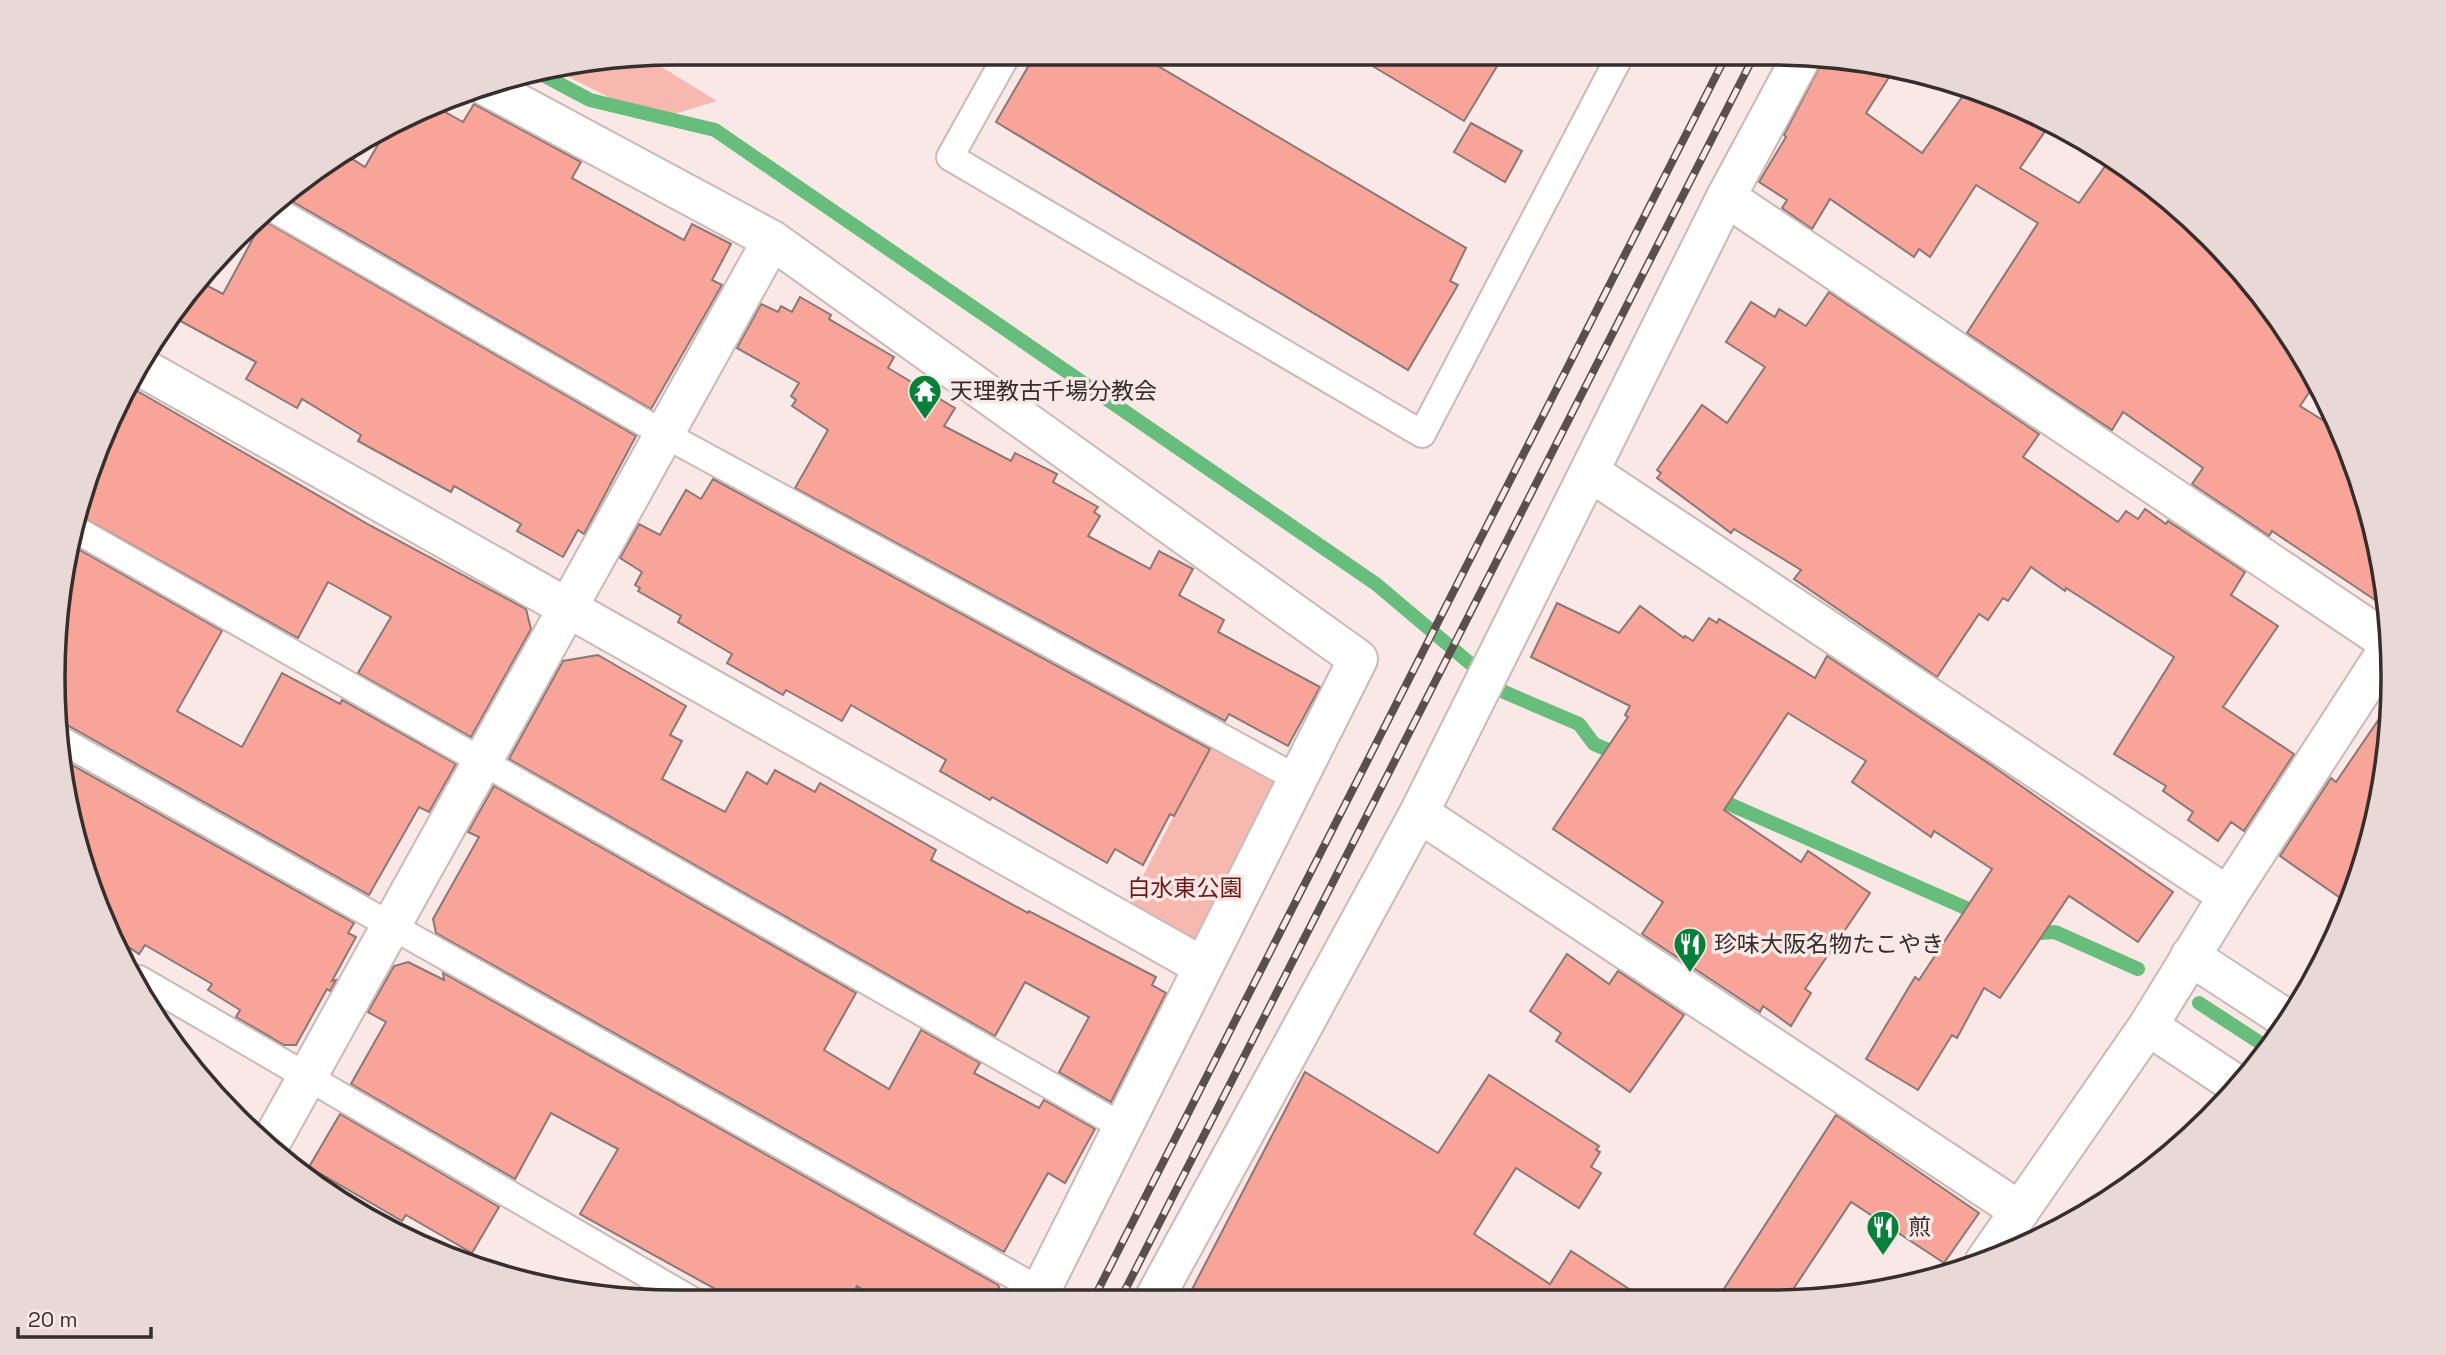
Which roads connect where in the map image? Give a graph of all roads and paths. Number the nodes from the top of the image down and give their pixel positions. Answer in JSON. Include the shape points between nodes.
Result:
{"nodes":[{"id":1,"x":1001,"y":65,"type":"edge"},
{"id":2,"x":1615,"y":65,"type":"edge"},
{"id":3,"x":1797,"y":66,"type":"edge"},
{"id":4,"x":497,"y":92,"type":"edge"},
{"id":5,"x":1726,"y":197,"type":"junction"},
{"id":6,"x":279,"y":212,"type":"edge"},
{"id":7,"x":772,"y":240,"type":"junction"},
{"id":8,"x":147,"y":371,"type":"edge"},
{"id":9,"x":664,"y":434,"type":"junction"},
{"id":10,"x":1590,"y":472,"type":"junction"},
{"id":11,"x":83,"y":534,"type":"edge"},
{"id":12,"x":568,"y":608,"type":"junction"},
{"id":13,"x":2380,"y":636,"type":"edge"},
{"id":14,"x":2381,"y":662,"type":"edge"},
{"id":15,"x":69,"y":745,"type":"edge"},
{"id":16,"x":482,"y":761,"type":"junction"},
{"id":17,"x":1298,"y":779,"type":"junction"},
{"id":18,"x":1419,"y":813,"type":"junction"},
{"id":19,"x":2228,"y":896,"type":"junction"},
{"id":20,"x":392,"y":925,"type":"junction"},
{"id":21,"x":2190,"y":956,"type":"junction"},
{"id":22,"x":1202,"y":966,"type":"junction"},
{"id":23,"x":147,"y":983,"type":"edge"},
{"id":24,"x":2280,"y":1015,"type":"edge"},
{"id":25,"x":2148,"y":1026,"type":"junction"},
{"id":26,"x":307,"y":1076,"type":"junction"},
{"id":27,"x":2230,"y":1081,"type":"edge"},
{"id":28,"x":1123,"y":1127,"type":"junction"},
{"id":29,"x":273,"y":1138,"type":"edge"},
{"id":30,"x":2020,"y":1211,"type":"junction"},
{"id":31,"x":1995,"y":1247,"type":"edge"},
{"id":32,"x":674,"y":1290,"type":"edge"},
{"id":33,"x":1029,"y":1290,"type":"edge"},
{"id":34,"x":1041,"y":1290,"type":"edge"},
{"id":35,"x":1159,"y":1290,"type":"edge"}],
"edges":[{"from":1,"to":2,"type":"lane","via":[[950,158],[1422,434]]},
{"from":3,"to":5,"type":"street"},
{"from":4,"to":7,"type":"street"},
{"from":5,"to":10,"type":"street"},
{"from":5,"to":13,"type":"street"},
{"from":6,"to":9,"type":"lane"},
{"from":7,"to":9,"type":"street"},
{"from":7,"to":17,"type":"street","via":[[1358,659]]},
{"from":8,"to":12,"type":"street"},
{"from":9,"to":12,"type":"street"},
{"from":9,"to":17,"type":"lane"},
{"from":10,"to":18,"type":"street"},
{"from":10,"to":19,"type":"street"},
{"from":11,"to":16,"type":"lane"},
{"from":12,"to":16,"type":"street"},
{"from":12,"to":22,"type":"street"},
{"from":14,"to":19,"type":"street"},
{"from":15,"to":20,"type":"lane"},
{"from":16,"to":20,"type":"street"},
{"from":16,"to":28,"type":"lane"},
{"from":17,"to":22,"type":"street"},
{"from":18,"to":30,"type":"street"},
{"from":18,"to":35,"type":"street"},
{"from":19,"to":21,"type":"street"},
{"from":20,"to":26,"type":"street"},
{"from":20,"to":33,"type":"lane"},
{"from":21,"to":24,"type":"street"},
{"from":21,"to":25,"type":"street"},
{"from":22,"to":28,"type":"street"},
{"from":23,"to":26,"type":"lane"},
{"from":25,"to":27,"type":"street"},
{"from":25,"to":30,"type":"street"},
{"from":26,"to":29,"type":"street"},
{"from":26,"to":32,"type":"lane"},
{"from":28,"to":34,"type":"street"},
{"from":30,"to":31,"type":"street"}]}
